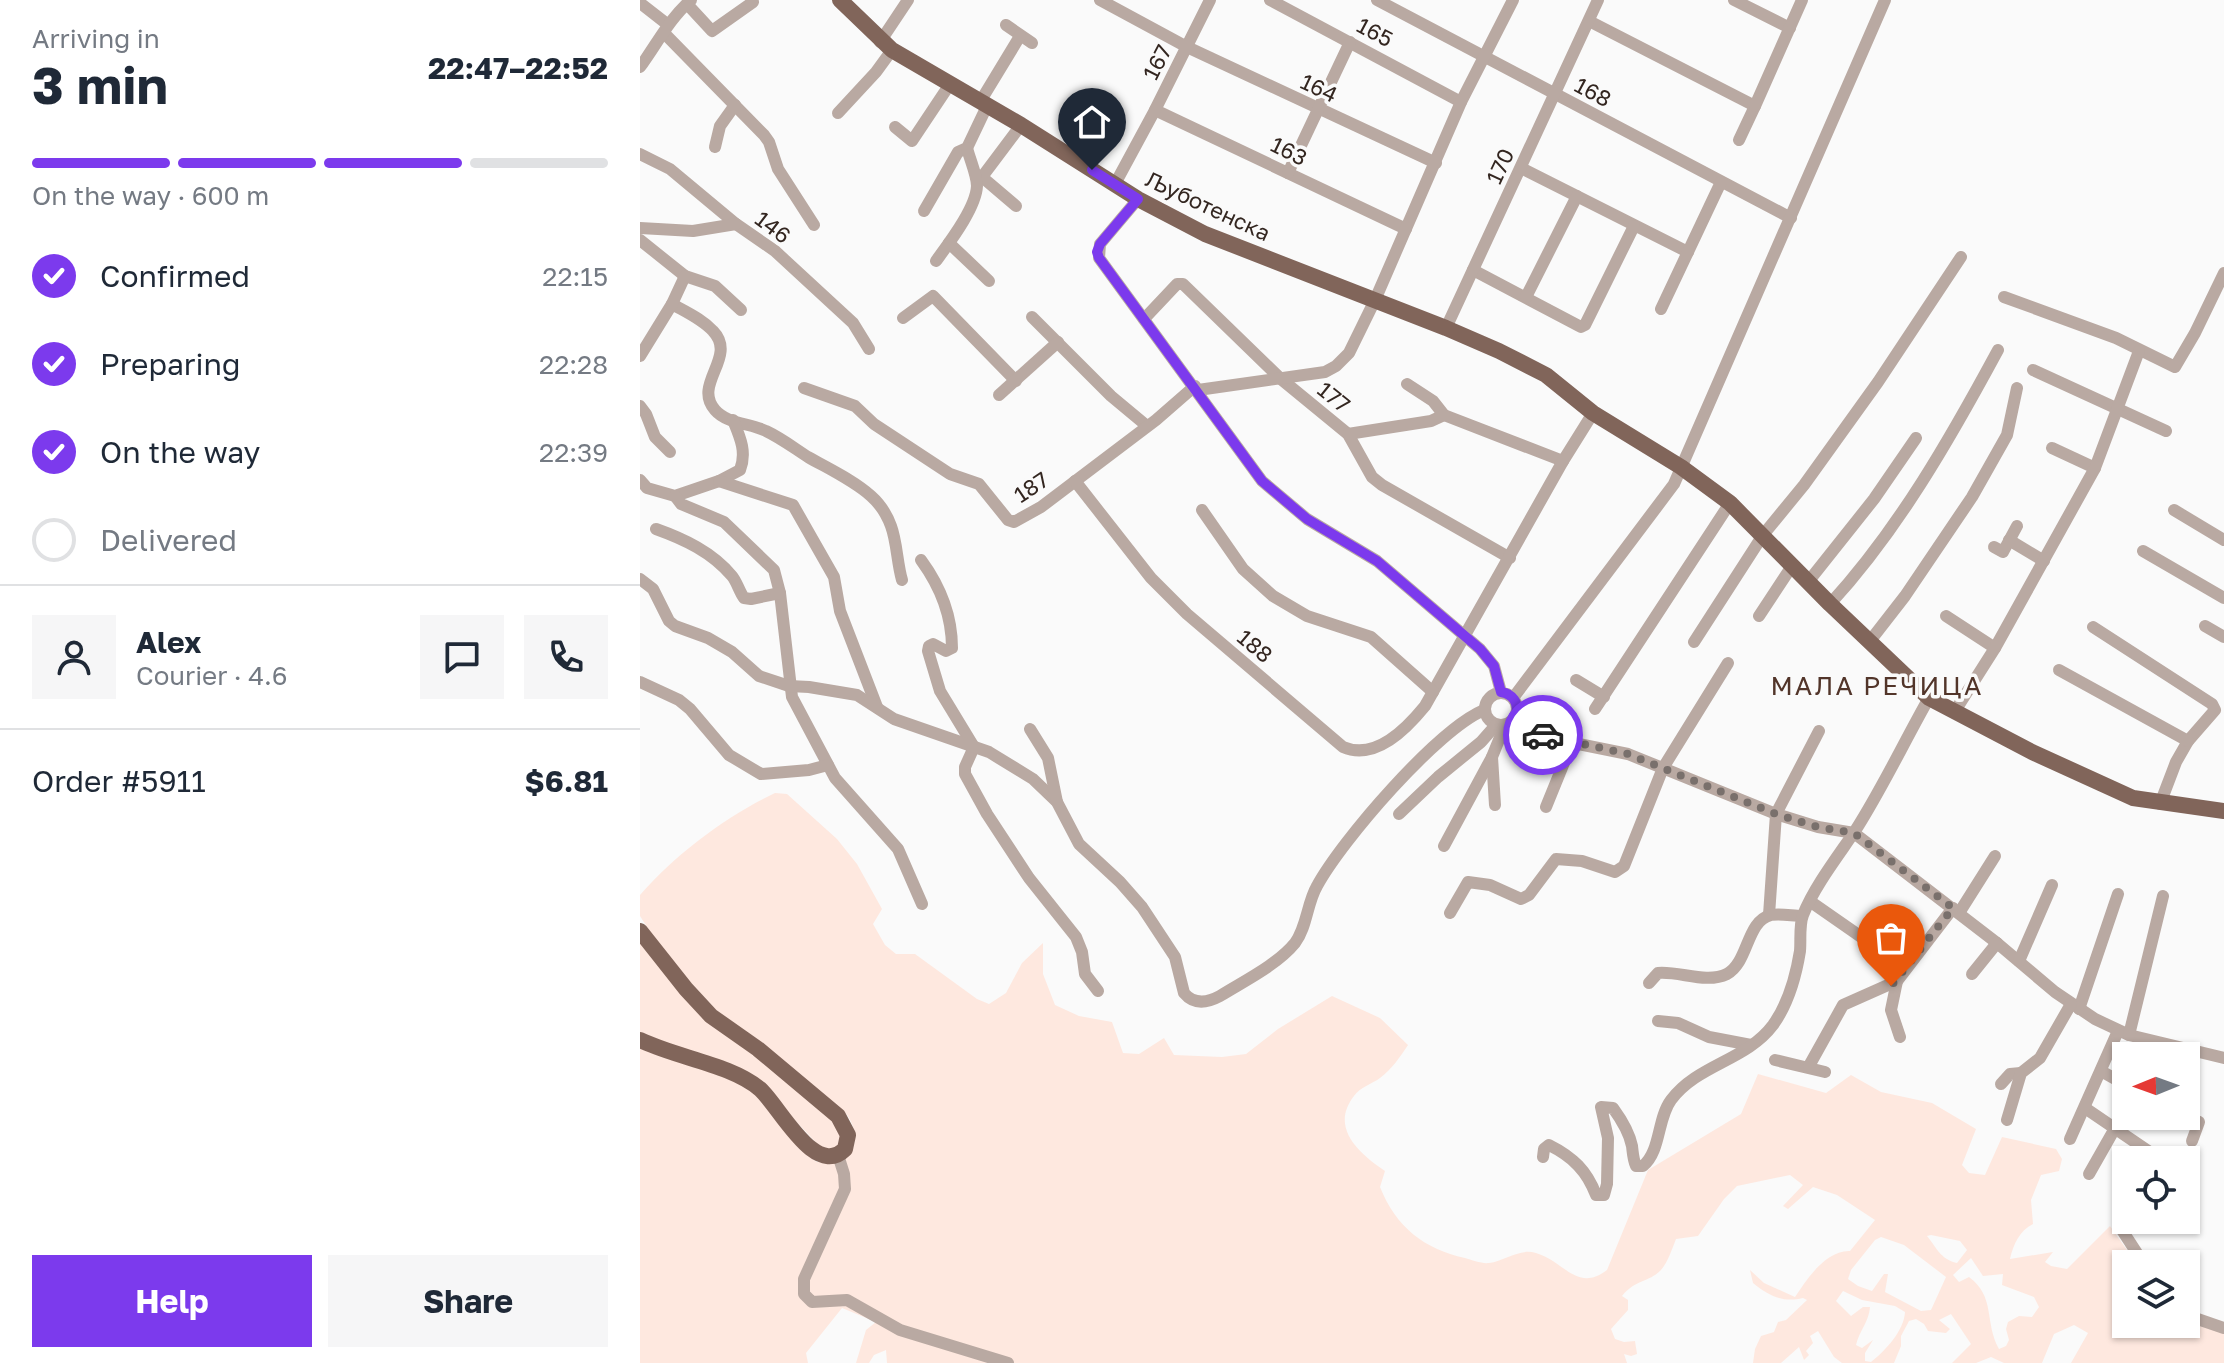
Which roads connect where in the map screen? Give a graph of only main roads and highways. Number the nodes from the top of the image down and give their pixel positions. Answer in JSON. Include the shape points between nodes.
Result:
{"nodes":[{"id":1,"x":840,"y":0,"type":"edge"},
{"id":2,"x":2224,"y":811,"type":"edge"},
{"id":3,"x":640,"y":931,"type":"edge"},
{"id":4,"x":640,"y":1040,"type":"edge"}],
"edges":[{"from":1,"to":2,"type":"main road","name":"Љуботенска","via":[[886,46],[1138,199],[1205,234],[1446,328],[1546,375],[1593,413],[1730,503],[1929,698],[2133,798]]},
{"from":3,"to":4,"type":"main road","via":[[711,1016],[838,1116],[848,1135],[845,1149],[823,1157],[808,1148],[766,1095],[744,1079]]}]}
